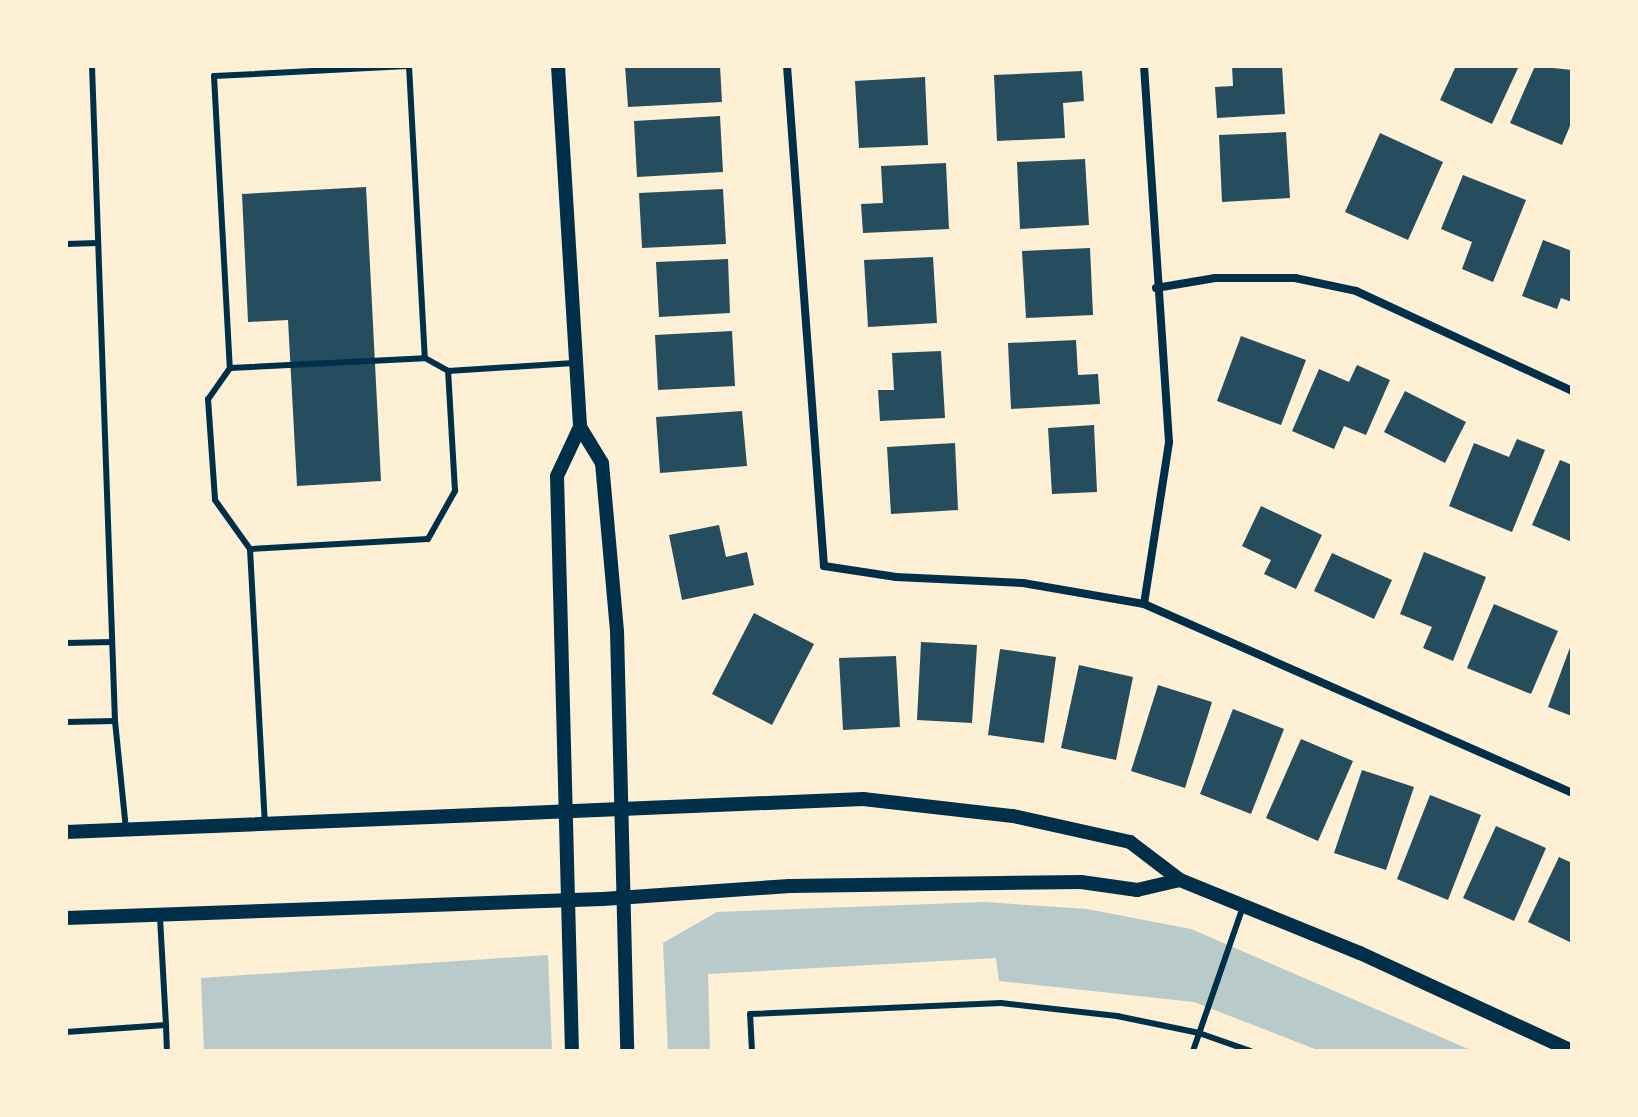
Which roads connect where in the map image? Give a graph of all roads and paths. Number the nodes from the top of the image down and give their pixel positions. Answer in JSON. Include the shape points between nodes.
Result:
{"nodes":[{"id":1,"x":92,"y":66,"type":"edge"},
{"id":2,"x":408,"y":66,"type":"edge"},
{"id":3,"x":558,"y":66,"type":"edge"},
{"id":4,"x":787,"y":66,"type":"edge"},
{"id":5,"x":1144,"y":66,"type":"edge"},
{"id":6,"x":98,"y":243,"type":"junction"},
{"id":7,"x":66,"y":244,"type":"edge"},
{"id":8,"x":1156,"y":288,"type":"junction"},
{"id":9,"x":425,"y":358,"type":"junction"},
{"id":10,"x":576,"y":363,"type":"junction"},
{"id":11,"x":230,"y":368,"type":"junction"},
{"id":12,"x":448,"y":371,"type":"junction"},
{"id":13,"x":1572,"y":391,"type":"edge"},
{"id":14,"x":580,"y":427,"type":"junction"},
{"id":15,"x":250,"y":549,"type":"junction"},
{"id":16,"x":1144,"y":604,"type":"junction"},
{"id":17,"x":112,"y":642,"type":"junction"},
{"id":18,"x":66,"y":643,"type":"edge"},
{"id":19,"x":115,"y":721,"type":"junction"},
{"id":20,"x":66,"y":722,"type":"edge"},
{"id":21,"x":1572,"y":793,"type":"edge"},
{"id":22,"x":620,"y":808,"type":"junction"},
{"id":23,"x":566,"y":810,"type":"junction"},
{"id":24,"x":265,"y":823,"type":"junction"},
{"id":25,"x":126,"y":829,"type":"junction"},
{"id":26,"x":66,"y":832,"type":"edge"},
{"id":27,"x":1180,"y":880,"type":"junction"},
{"id":28,"x":620,"y":897,"type":"junction"},
{"id":29,"x":567,"y":900,"type":"junction"},
{"id":30,"x":1245,"y":902,"type":"junction"},
{"id":31,"x":160,"y":915,"type":"junction"},
{"id":32,"x":66,"y":918,"type":"edge"},
{"id":33,"x":166,"y":1025,"type":"junction"},
{"id":34,"x":66,"y":1032,"type":"edge"},
{"id":35,"x":1199,"y":1033,"type":"junction"},
{"id":36,"x":167,"y":1051,"type":"edge"},
{"id":37,"x":572,"y":1051,"type":"edge"},
{"id":38,"x":627,"y":1051,"type":"edge"},
{"id":39,"x":752,"y":1051,"type":"edge"},
{"id":40,"x":1193,"y":1051,"type":"edge"},
{"id":41,"x":1250,"y":1051,"type":"edge"},
{"id":42,"x":1572,"y":1051,"type":"edge"}],
"edges":[{"from":1,"to":6,"type":"lane"},
{"from":2,"to":9,"type":"lane"},
{"from":2,"to":11,"type":"lane","via":[[214,76]]},
{"from":3,"to":10,"type":"street"},
{"from":4,"to":16,"type":"street","via":[[824,566],[896,577],[1023,583]]},
{"from":5,"to":8,"type":"street"},
{"from":6,"to":7,"type":"lane"},
{"from":6,"to":17,"type":"lane"},
{"from":8,"to":13,"type":"street","via":[[1215,278],[1295,278],[1356,291]]},
{"from":8,"to":16,"type":"street","via":[[1169,442]]},
{"from":9,"to":11,"type":"lane"},
{"from":9,"to":12,"type":"lane"},
{"from":10,"to":12,"type":"lane"},
{"from":10,"to":14,"type":"street"},
{"from":11,"to":15,"type":"lane","via":[[208,399],[215,500]]},
{"from":12,"to":15,"type":"lane","via":[[455,491],[428,539]]},
{"from":14,"to":22,"type":"street","via":[[602,463],[617,631]]},
{"from":14,"to":23,"type":"street","via":[[557,476]]},
{"from":15,"to":24,"type":"lane"},
{"from":16,"to":21,"type":"street"},
{"from":17,"to":18,"type":"lane"},
{"from":17,"to":19,"type":"lane"},
{"from":19,"to":20,"type":"lane"},
{"from":19,"to":25,"type":"lane"},
{"from":22,"to":23,"type":"street"},
{"from":22,"to":27,"type":"street","via":[[863,799],[1013,816],[1130,842]]},
{"from":22,"to":28,"type":"street"},
{"from":23,"to":24,"type":"street"},
{"from":23,"to":29,"type":"street"},
{"from":24,"to":25,"type":"street"},
{"from":25,"to":26,"type":"street"},
{"from":27,"to":28,"type":"street","via":[[1137,890],[1081,882],[790,886]]},
{"from":27,"to":30,"type":"street"},
{"from":28,"to":29,"type":"street"},
{"from":28,"to":38,"type":"street"},
{"from":29,"to":31,"type":"street"},
{"from":29,"to":37,"type":"street"},
{"from":30,"to":35,"type":"lane"},
{"from":30,"to":42,"type":"street"},
{"from":31,"to":32,"type":"street"},
{"from":31,"to":33,"type":"lane"},
{"from":33,"to":34,"type":"lane"},
{"from":33,"to":36,"type":"lane"},
{"from":35,"to":39,"type":"lane","via":[[1117,1016],[1001,1003],[750,1014]]},
{"from":35,"to":40,"type":"lane"},
{"from":35,"to":41,"type":"lane"}]}
